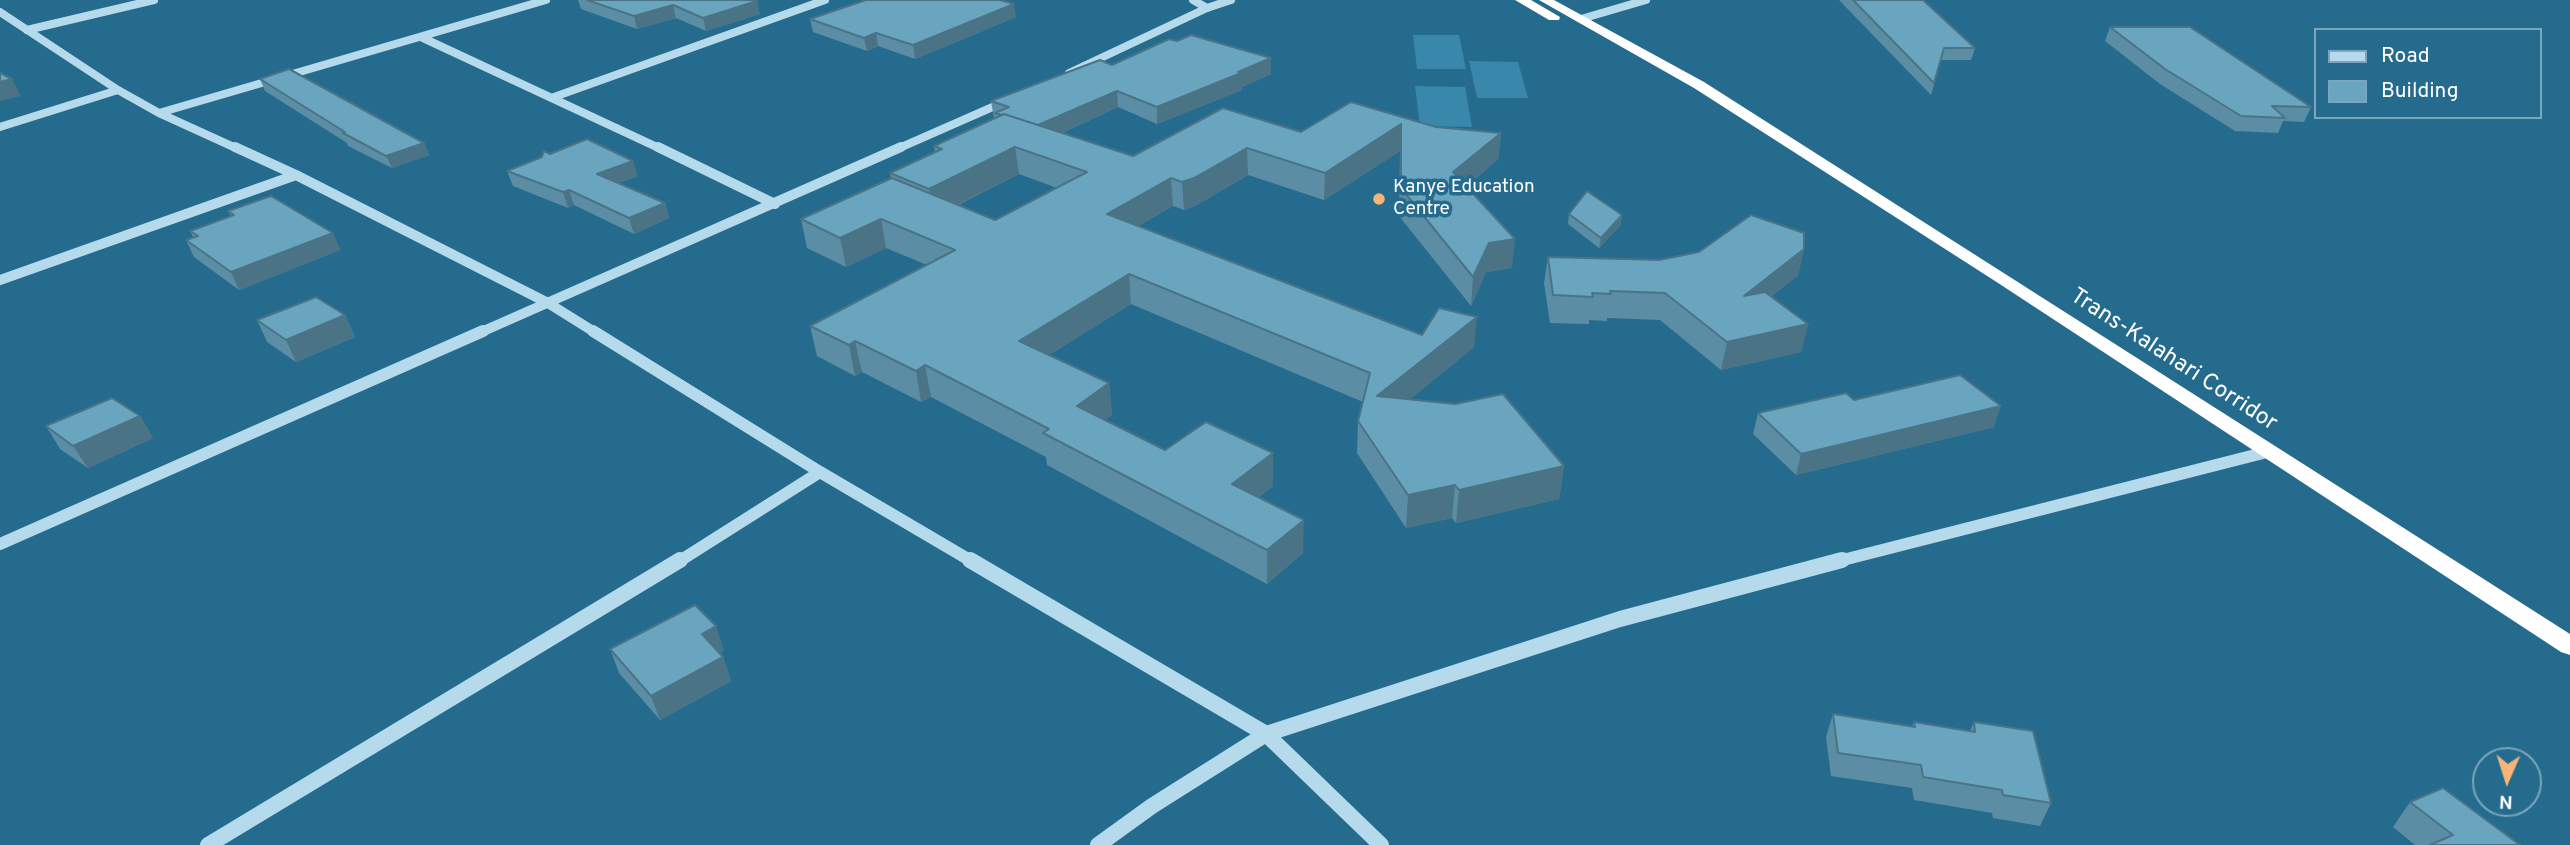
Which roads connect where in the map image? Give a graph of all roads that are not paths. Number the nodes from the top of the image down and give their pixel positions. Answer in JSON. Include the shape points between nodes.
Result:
{"nodes":[{"id":1,"x":154,"y":0,"type":"edge"},
{"id":2,"x":546,"y":0,"type":"edge"},
{"id":3,"x":825,"y":0,"type":"edge"},
{"id":4,"x":1193,"y":0,"type":"edge"},
{"id":5,"x":1231,"y":0,"type":"edge"},
{"id":6,"x":1521,"y":0,"type":"edge"},
{"id":7,"x":1545,"y":0,"type":"edge"},
{"id":8,"x":1646,"y":0,"type":"edge"},
{"id":9,"x":1207,"y":8,"type":"junction"},
{"id":10,"x":3,"y":17,"type":"edge"},
{"id":11,"x":1581,"y":19,"type":"junction"},
{"id":12,"x":27,"y":30,"type":"junction"},
{"id":13,"x":423,"y":38,"type":"junction"},
{"id":14,"x":1064,"y":75,"type":"edge"},
{"id":15,"x":118,"y":90,"type":"junction"},
{"id":16,"x":554,"y":97,"type":"junction"},
{"id":17,"x":1014,"y":97,"type":"edge"},
{"id":18,"x":159,"y":113,"type":"junction"},
{"id":19,"x":1748,"y":118,"type":"junction"},
{"id":20,"x":0,"y":127,"type":"edge"},
{"id":21,"x":296,"y":175,"type":"junction"},
{"id":22,"x":775,"y":204,"type":"junction"},
{"id":23,"x":0,"y":280,"type":"edge"},
{"id":24,"x":548,"y":303,"type":"junction"},
{"id":25,"x":2267,"y":452,"type":"junction"},
{"id":26,"x":820,"y":472,"type":"junction"},
{"id":27,"x":0,"y":544,"type":"edge"},
{"id":28,"x":2570,"y":646,"type":"edge"},
{"id":29,"x":1266,"y":734,"type":"junction"},
{"id":30,"x":208,"y":845,"type":"edge"},
{"id":31,"x":1098,"y":845,"type":"edge"},
{"id":32,"x":1381,"y":845,"type":"edge"}],
"edges":[{"from":1,"to":12,"type":"street"},
{"from":2,"to":13,"type":"street"},
{"from":3,"to":16,"type":"street"},
{"from":4,"to":9,"type":"street"},
{"from":5,"to":9,"type":"street"},
{"from":6,"to":19,"type":"highway","name":"Trans-Kalahari Corridor"},
{"from":7,"to":11,"type":"highway","name":"Trans-Kalahari Corridor"},
{"from":8,"to":11,"type":"street"},
{"from":9,"to":14,"type":"street"},
{"from":10,"to":12,"type":"street"},
{"from":11,"to":19,"type":"highway","name":"Trans-Kalahari Corridor"},
{"from":12,"to":15,"type":"street"},
{"from":13,"to":16,"type":"street"},
{"from":13,"to":18,"type":"street"},
{"from":15,"to":18,"type":"street"},
{"from":15,"to":20,"type":"street"},
{"from":16,"to":22,"type":"street"},
{"from":17,"to":22,"type":"street"},
{"from":18,"to":21,"type":"street"},
{"from":19,"to":25,"type":"highway","name":"Trans-Kalahari Corridor"},
{"from":21,"to":23,"type":"street"},
{"from":21,"to":24,"type":"street"},
{"from":22,"to":24,"type":"street"},
{"from":24,"to":26,"type":"street"},
{"from":24,"to":27,"type":"street"},
{"from":25,"to":28,"type":"highway","name":"Trans-Kalahari Corridor"},
{"from":25,"to":29,"type":"street","via":[[1620,619]]},
{"from":26,"to":29,"type":"street"},
{"from":26,"to":30,"type":"street","via":[[612,603]]},
{"from":29,"to":31,"type":"street"},
{"from":29,"to":32,"type":"street"}]}
